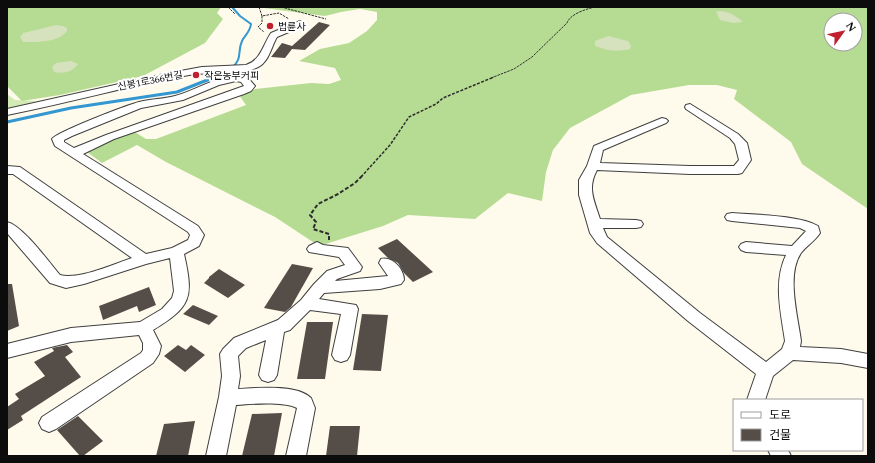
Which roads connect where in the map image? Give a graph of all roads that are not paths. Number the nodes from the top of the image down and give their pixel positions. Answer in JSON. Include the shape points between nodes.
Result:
{"nodes":[{"id":1,"x":300,"y":24,"type":"road end"},
{"id":2,"x":690,"y":107,"type":"dead end"},
{"id":3,"x":7,"y":112,"type":"edge"},
{"id":4,"x":662,"y":121,"type":"dead end"},
{"id":5,"x":74,"y":153,"type":"junction"},
{"id":6,"x":593,"y":166,"type":"junction"},
{"id":7,"x":7,"y":170,"type":"edge"},
{"id":8,"x":732,"y":217,"type":"dead end"},
{"id":9,"x":595,"y":223,"type":"junction"},
{"id":10,"x":636,"y":224,"type":"dead end"},
{"id":11,"x":7,"y":226,"type":"edge"},
{"id":12,"x":320,"y":244,"type":"road end"},
{"id":13,"x":746,"y":246,"type":"dead end"},
{"id":14,"x":176,"y":252,"type":"junction"},
{"id":15,"x":795,"y":252,"type":"junction"},
{"id":16,"x":143,"y":260,"type":"junction"},
{"id":17,"x":386,"y":263,"type":"dead end"},
{"id":18,"x":318,"y":288,"type":"junction"},
{"id":19,"x":307,"y":304,"type":"junction"},
{"id":20,"x":143,"y":328,"type":"junction"},
{"id":21,"x":276,"y":329,"type":"junction"},
{"id":22,"x":7,"y":351,"type":"edge"},
{"id":23,"x":790,"y":353,"type":"junction"},
{"id":24,"x":340,"y":354,"type":"dead end"},
{"id":25,"x":868,"y":361,"type":"edge"},
{"id":26,"x":766,"y":372,"type":"junction"},
{"id":27,"x":268,"y":375,"type":"dead end"},
{"id":28,"x":228,"y":397,"type":"junction"},
{"id":29,"x":756,"y":399,"type":"edge"},
{"id":30,"x":49,"y":423,"type":"dead end"},
{"id":31,"x":216,"y":456,"type":"edge"},
{"id":32,"x":296,"y":456,"type":"edge"}],
"edges":[{"from":1,"to":3,"type":"street","name":"신봉1로366번길","via":[[274,35],[262,59],[249,67],[238,70],[195,71]]},
{"from":2,"to":6,"type":"street","via":[[741,143],[745,160],[738,170]]},
{"from":4,"to":6,"type":"street","via":[[598,148]]},
{"from":5,"to":5,"type":"street","via":[[59,144],[58,140],[126,109],[144,103],[181,98],[202,87],[231,79],[245,81],[250,86],[240,92],[110,137]]},
{"from":5,"to":14,"type":"street","via":[[193,229],[197,234],[194,243]]},
{"from":6,"to":9,"type":"street","via":[[585,180],[586,195]]},
{"from":7,"to":16,"type":"street","via":[[20,172]]},
{"from":8,"to":15,"type":"street","via":[[808,226],[813,229],[813,233]]},
{"from":9,"to":10,"type":"street"},
{"from":9,"to":26,"type":"street","via":[[597,233],[612,250]]},
{"from":11,"to":16,"type":"street","via":[[56,278],[66,282],[84,279]]},
{"from":12,"to":18,"type":"street","via":[[314,249],[343,252],[355,267],[332,275]]},
{"from":13,"to":15,"type":"street"},
{"from":14,"to":16,"type":"street"},
{"from":14,"to":20,"type":"street","via":[[182,291],[179,301],[168,313]]},
{"from":15,"to":23,"type":"street","via":[[789,264],[786,282],[794,341]]},
{"from":17,"to":18,"type":"street","via":[[397,278],[393,282]]},
{"from":18,"to":19,"type":"street"},
{"from":19,"to":21,"type":"street","via":[[292,319]]},
{"from":19,"to":24,"type":"street","via":[[350,310]]},
{"from":20,"to":22,"type":"street","via":[[71,335]]},
{"from":20,"to":30,"type":"street","via":[[153,344],[152,352],[147,358]]},
{"from":21,"to":27,"type":"street"},
{"from":21,"to":28,"type":"street","via":[[240,343],[229,354]]},
{"from":23,"to":25,"type":"street","via":[[841,356]]},
{"from":23,"to":26,"type":"street"},
{"from":26,"to":29,"type":"street"},
{"from":28,"to":31,"type":"street"},
{"from":28,"to":32,"type":"street","via":[[295,399],[305,404]]}]}
